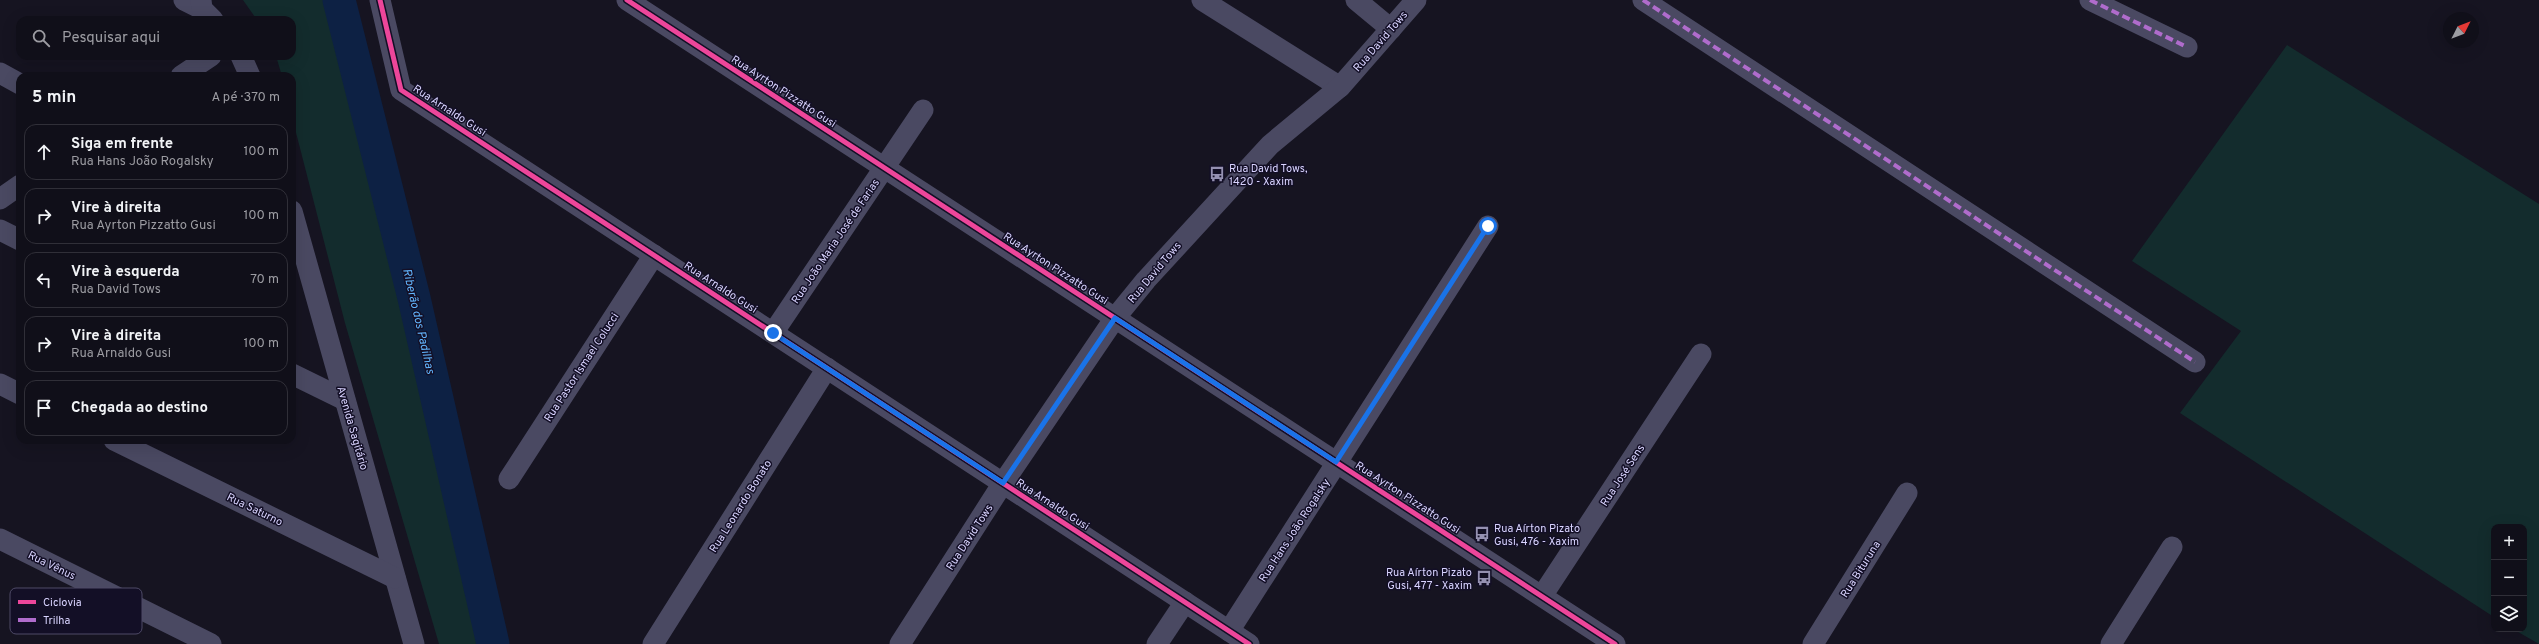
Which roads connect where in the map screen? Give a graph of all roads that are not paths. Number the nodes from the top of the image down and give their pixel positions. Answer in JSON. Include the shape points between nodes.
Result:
{"nodes":[{"id":1,"x":380,"y":0,"type":"edge"},
{"id":2,"x":627,"y":0,"type":"edge"},
{"id":3,"x":1202,"y":0,"type":"edge"},
{"id":4,"x":1356,"y":0,"type":"edge"},
{"id":5,"x":1416,"y":0,"type":"edge"},
{"id":6,"x":1643,"y":0,"type":"edge"},
{"id":7,"x":2090,"y":0,"type":"edge"},
{"id":8,"x":1391,"y":29,"type":"junction"},
{"id":9,"x":2187,"y":47,"type":"dead end"},
{"id":10,"x":205,"y":60,"type":"edge"},
{"id":11,"x":243,"y":60,"type":"edge"},
{"id":12,"x":187,"y":72,"type":"edge"},
{"id":13,"x":248,"y":72,"type":"edge"},
{"id":14,"x":0,"y":73,"type":"edge"},
{"id":15,"x":16,"y":82,"type":"edge"},
{"id":16,"x":1340,"y":87,"type":"junction"},
{"id":17,"x":923,"y":110,"type":"dead end"},
{"id":18,"x":884,"y":168,"type":"junction"},
{"id":19,"x":16,"y":189,"type":"edge"},
{"id":20,"x":0,"y":199,"type":"edge"},
{"id":21,"x":296,"y":225,"type":"edge"},
{"id":22,"x":1488,"y":226,"type":"dead end"},
{"id":23,"x":0,"y":230,"type":"edge"},
{"id":24,"x":16,"y":238,"type":"edge"},
{"id":25,"x":654,"y":255,"type":"junction"},
{"id":26,"x":1115,"y":318,"type":"junction"},
{"id":27,"x":773,"y":333,"type":"junction"},
{"id":28,"x":1701,"y":354,"type":"dead end"},
{"id":29,"x":2195,"y":362,"type":"dead end"},
{"id":30,"x":827,"y":368,"type":"junction"},
{"id":31,"x":296,"y":376,"type":"edge"},
{"id":32,"x":0,"y":384,"type":"edge"},
{"id":33,"x":16,"y":392,"type":"edge"},
{"id":34,"x":345,"y":400,"type":"junction"},
{"id":35,"x":122,"y":444,"type":"edge"},
{"id":36,"x":1336,"y":462,"type":"junction"},
{"id":37,"x":509,"y":479,"type":"dead end"},
{"id":38,"x":1003,"y":483,"type":"junction"},
{"id":39,"x":1907,"y":493,"type":"dead end"},
{"id":40,"x":0,"y":540,"type":"edge"},
{"id":41,"x":2172,"y":547,"type":"dead end"},
{"id":42,"x":395,"y":578,"type":"junction"},
{"id":43,"x":97,"y":588,"type":"edge"},
{"id":44,"x":1542,"y":596,"type":"junction"},
{"id":45,"x":1185,"y":602,"type":"junction"},
{"id":46,"x":142,"y":610,"type":"edge"},
{"id":47,"x":1229,"y":631,"type":"junction"},
{"id":48,"x":211,"y":644,"type":"edge"},
{"id":49,"x":414,"y":644,"type":"edge"},
{"id":50,"x":653,"y":644,"type":"edge"},
{"id":51,"x":900,"y":644,"type":"edge"},
{"id":52,"x":1157,"y":644,"type":"edge"},
{"id":53,"x":1249,"y":644,"type":"edge"},
{"id":54,"x":1615,"y":644,"type":"edge"},
{"id":55,"x":1813,"y":644,"type":"edge"},
{"id":56,"x":2111,"y":644,"type":"edge"}],
"edges":[{"from":1,"to":25,"type":"street","name":"Rua Arnaldo Gusi","via":[[401,90]]},
{"from":2,"to":18,"type":"street","name":"Rua Ayrton Pizzatto Gusi"},
{"from":3,"to":16,"type":"street"},
{"from":4,"to":8,"type":"street"},
{"from":5,"to":8,"type":"street","name":"Rua David Tows"},
{"from":6,"to":29,"type":"street"},
{"from":7,"to":9,"type":"street"},
{"from":8,"to":16,"type":"street","name":"Rua David Tows"},
{"from":10,"to":12,"type":"street"},
{"from":11,"to":13,"type":"street"},
{"from":14,"to":15,"type":"street"},
{"from":16,"to":26,"type":"street","name":"Rua David Tows","via":[[1270,145],[1178,243]]},
{"from":17,"to":18,"type":"street","name":"Rua João Maria José de Farias"},
{"from":18,"to":26,"type":"street","name":"Rua Ayrton Pizzatto Gusi"},
{"from":18,"to":27,"type":"street","name":"Rua João Maria José de Farias"},
{"from":19,"to":20,"type":"street"},
{"from":21,"to":34,"type":"street","name":"Avenida Sagitário"},
{"from":22,"to":36,"type":"street","name":"Rua Hans João Rogalsky"},
{"from":23,"to":24,"type":"street"},
{"from":25,"to":27,"type":"street","name":"Rua Arnaldo Gusi"},
{"from":25,"to":37,"type":"street","name":"Rua Pastor Ismael Colucci"},
{"from":26,"to":36,"type":"street","name":"Rua Ayrton Pizzatto Gusi"},
{"from":26,"to":38,"type":"street","name":"Rua David Tows"},
{"from":27,"to":30,"type":"street","name":"Rua Arnaldo Gusi"},
{"from":28,"to":44,"type":"street","name":"Rua José Sens"},
{"from":30,"to":38,"type":"street","name":"Rua Arnaldo Gusi"},
{"from":30,"to":50,"type":"street","name":"Rua Leonardo Bonato"},
{"from":31,"to":34,"type":"street"},
{"from":32,"to":33,"type":"street"},
{"from":34,"to":42,"type":"street","name":"Avenida Sagitário"},
{"from":35,"to":42,"type":"street","name":"Rua Saturno"},
{"from":36,"to":44,"type":"street","name":"Rua Ayrton Pizzatto Gusi"},
{"from":36,"to":47,"type":"street","name":"Rua Hans João Rogalsky"},
{"from":38,"to":45,"type":"street","name":"Rua Arnaldo Gusi"},
{"from":38,"to":51,"type":"street","name":"Rua David Tows"},
{"from":39,"to":55,"type":"street","name":"Rua Bituruna"},
{"from":40,"to":43,"type":"street","name":"Rua Vênus"},
{"from":41,"to":56,"type":"street"},
{"from":42,"to":49,"type":"street","name":"Avenida Sagitário"},
{"from":44,"to":54,"type":"street","name":"Rua Ayrton Pizzatto Gusi"},
{"from":45,"to":47,"type":"street","name":"Rua Arnaldo Gusi"},
{"from":45,"to":52,"type":"street"},
{"from":46,"to":48,"type":"street","name":"Rua Vênus"},
{"from":47,"to":53,"type":"street","name":"Rua Arnaldo Gusi"}]}
